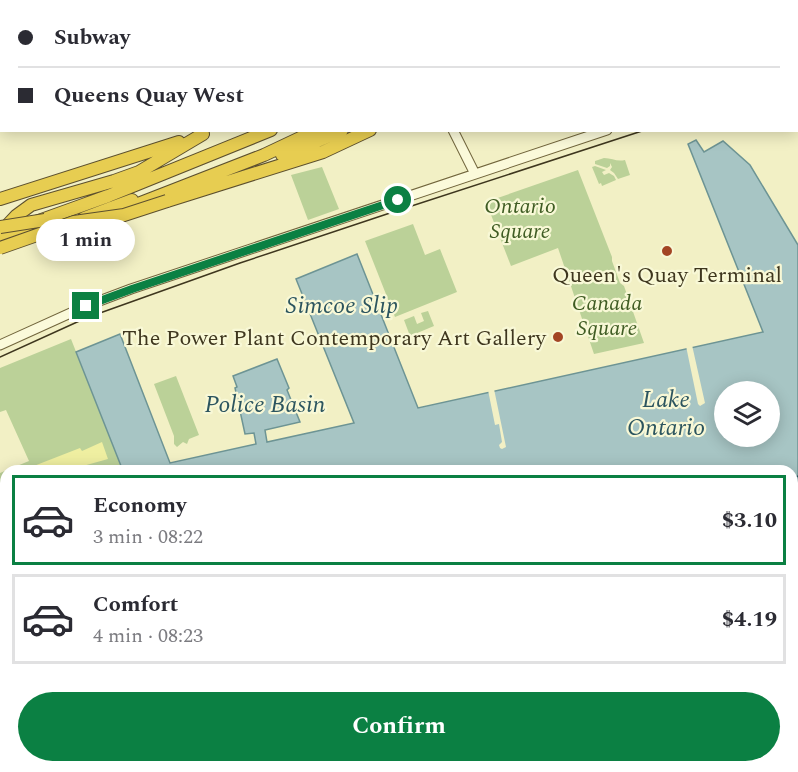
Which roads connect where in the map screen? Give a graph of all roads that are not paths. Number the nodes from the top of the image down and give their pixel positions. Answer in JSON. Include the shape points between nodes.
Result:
{"nodes":[{"id":1,"x":209,"y":132,"type":"edge"},
{"id":2,"x":267,"y":132,"type":"edge"},
{"id":3,"x":299,"y":132,"type":"edge"},
{"id":4,"x":313,"y":132,"type":"edge"},
{"id":5,"x":338,"y":132,"type":"edge"},
{"id":6,"x":366,"y":132,"type":"edge"},
{"id":7,"x":454,"y":132,"type":"edge"},
{"id":8,"x":601,"y":132,"type":"edge"},
{"id":9,"x":475,"y":174,"type":"junction"},
{"id":10,"x":156,"y":197,"type":"junction"},
{"id":11,"x":0,"y":199,"type":"edge"},
{"id":12,"x":45,"y":220,"type":"junction"},
{"id":13,"x":74,"y":222,"type":"junction"},
{"id":14,"x":0,"y":227,"type":"edge"},
{"id":15,"x":0,"y":235,"type":"edge"},
{"id":16,"x":0,"y":246,"type":"edge"},
{"id":17,"x":0,"y":345,"type":"edge"}],
"edges":[{"from":1,"to":11,"type":"highway"},
{"from":1,"to":15,"type":"highway","via":[[139,172],[31,205]]},
{"from":2,"to":12,"type":"highway"},
{"from":3,"to":13,"type":"highway","bridge":true},
{"from":4,"to":10,"type":"highway"},
{"from":5,"to":10,"type":"highway","via":[[302,148]]},
{"from":6,"to":13,"type":"highway","bridge":true,"via":[[323,152],[124,215]]},
{"from":7,"to":9,"type":"main road"},
{"from":8,"to":9,"type":"main road"},
{"from":9,"to":17,"type":"main road","via":[[109,297]]},
{"from":10,"to":16,"type":"highway","via":[[63,231]]},
{"from":12,"to":14,"type":"highway","bridge":true},
{"from":12,"to":15,"type":"highway","bridge":true},
{"from":13,"to":16,"type":"highway","bridge":true}]}
